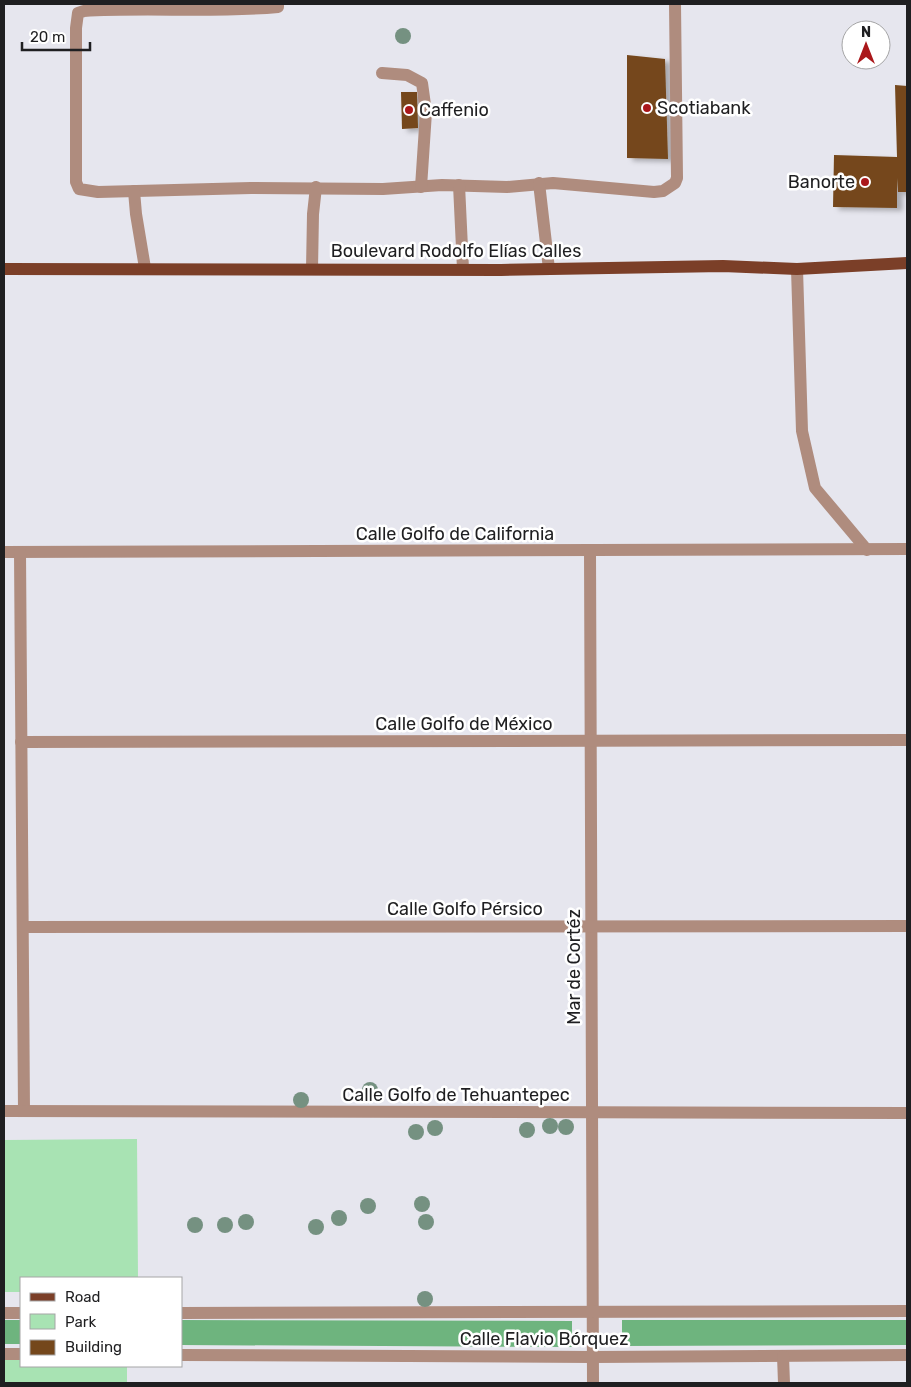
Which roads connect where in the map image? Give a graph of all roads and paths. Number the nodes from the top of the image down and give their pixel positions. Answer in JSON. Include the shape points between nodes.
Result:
{"nodes":[{"id":1,"x":278,"y":4,"type":"edge"},
{"id":2,"x":675,"y":4,"type":"edge"},
{"id":3,"x":382,"y":73,"type":"dead end"},
{"id":4,"x":539,"y":183,"type":"junction"},
{"id":5,"x":459,"y":185,"type":"junction"},
{"id":6,"x":421,"y":187,"type":"junction"},
{"id":7,"x":316,"y":188,"type":"junction"},
{"id":8,"x":134,"y":191,"type":"junction"},
{"id":9,"x":907,"y":262,"type":"edge"},
{"id":10,"x":145,"y":268,"type":"junction"},
{"id":11,"x":312,"y":268,"type":"junction"},
{"id":12,"x":549,"y":268,"type":"junction"},
{"id":13,"x":4,"y":269,"type":"edge"},
{"id":14,"x":463,"y":269,"type":"junction"},
{"id":15,"x":797,"y":269,"type":"junction"},
{"id":16,"x":907,"y":549,"type":"edge"},
{"id":17,"x":867,"y":550,"type":"junction"},
{"id":18,"x":590,"y":551,"type":"junction"},
{"id":19,"x":4,"y":552,"type":"edge"},
{"id":20,"x":20,"y":552,"type":"junction"},
{"id":21,"x":907,"y":740,"type":"edge"},
{"id":22,"x":21,"y":742,"type":"junction"},
{"id":23,"x":591,"y":742,"type":"junction"},
{"id":24,"x":907,"y":926,"type":"edge"},
{"id":25,"x":23,"y":927,"type":"junction"},
{"id":26,"x":591,"y":927,"type":"junction"},
{"id":27,"x":4,"y":1111,"type":"edge"},
{"id":28,"x":24,"y":1111,"type":"junction"},
{"id":29,"x":592,"y":1113,"type":"junction"},
{"id":30,"x":907,"y":1113,"type":"edge"},
{"id":31,"x":907,"y":1310,"type":"edge"},
{"id":32,"x":593,"y":1311,"type":"junction"},
{"id":33,"x":4,"y":1313,"type":"edge"},
{"id":34,"x":20,"y":1313,"type":"edge"},
{"id":35,"x":182,"y":1313,"type":"edge"},
{"id":36,"x":4,"y":1354,"type":"edge"},
{"id":37,"x":20,"y":1354,"type":"edge"},
{"id":38,"x":182,"y":1355,"type":"edge"},
{"id":39,"x":907,"y":1355,"type":"edge"},
{"id":40,"x":783,"y":1356,"type":"junction"},
{"id":41,"x":593,"y":1357,"type":"junction"},
{"id":42,"x":593,"y":1383,"type":"edge"},
{"id":43,"x":784,"y":1383,"type":"edge"}],
"edges":[{"from":1,"to":8,"type":"street","via":[[278,7],[246,10],[119,9],[78,13],[77,186],[98,192]]},
{"from":2,"to":4,"type":"street","via":[[675,183],[663,191],[654,192]]},
{"from":3,"to":6,"type":"street","via":[[407,74],[422,83],[426,112]]},
{"from":4,"to":5,"type":"street","via":[[506,187]]},
{"from":4,"to":12,"type":"street"},
{"from":5,"to":6,"type":"street"},
{"from":5,"to":14,"type":"street"},
{"from":6,"to":7,"type":"street"},
{"from":7,"to":8,"type":"street"},
{"from":7,"to":11,"type":"street"},
{"from":8,"to":10,"type":"street"},
{"from":9,"to":15,"type":"main road","name":"Boulevard Rodolfo Elías Calles"},
{"from":10,"to":11,"type":"main road","name":"Boulevard Rodolfo Elías Calles"},
{"from":10,"to":13,"type":"main road","name":"Boulevard Rodolfo Elías Calles"},
{"from":11,"to":14,"type":"main road","name":"Boulevard Rodolfo Elías Calles"},
{"from":12,"to":14,"type":"main road","name":"Boulevard Rodolfo Elías Calles"},
{"from":12,"to":15,"type":"main road","name":"Boulevard Rodolfo Elías Calles","via":[[723,266]]},
{"from":15,"to":17,"type":"street","via":[[802,431],[816,488]]},
{"from":16,"to":17,"type":"street","name":"Calle Golfo de California"},
{"from":17,"to":18,"type":"street","name":"Calle Golfo de California"},
{"from":18,"to":20,"type":"street","name":"Calle Golfo de California"},
{"from":18,"to":23,"type":"street","name":"Mar de Cortéz"},
{"from":19,"to":20,"type":"street","name":"Calle Golfo de California"},
{"from":20,"to":22,"type":"street"},
{"from":21,"to":23,"type":"street","name":"Calle Golfo de México"},
{"from":22,"to":23,"type":"street","name":"Calle Golfo de México"},
{"from":22,"to":25,"type":"street"},
{"from":23,"to":26,"type":"street","name":"Mar de Cortéz"},
{"from":24,"to":26,"type":"street","name":"Calle Golfo Pérsico"},
{"from":25,"to":26,"type":"street","name":"Calle Golfo Pérsico"},
{"from":25,"to":28,"type":"street"},
{"from":26,"to":29,"type":"street","name":"Mar de Cortéz"},
{"from":27,"to":28,"type":"street","name":"Calle Golfo de Tehuantepec"},
{"from":28,"to":29,"type":"street","name":"Calle Golfo de Tehuantepec"},
{"from":29,"to":30,"type":"street","name":"Calle Golfo de Tehuantepec"},
{"from":29,"to":32,"type":"street","name":"Mar de Cortéz"},
{"from":31,"to":32,"type":"street","name":"Calle Flavio Bórquez"},
{"from":32,"to":35,"type":"street","name":"Calle Flavio Bórquez"},
{"from":32,"to":41,"type":"street","name":"Mar de Cortéz"},
{"from":33,"to":34,"type":"street"},
{"from":36,"to":37,"type":"street"},
{"from":38,"to":41,"type":"street","name":"Calle Flavio Bórquez"},
{"from":39,"to":40,"type":"street","name":"Calle Flavio Bórquez"},
{"from":40,"to":41,"type":"street","name":"Calle Flavio Bórquez"},
{"from":40,"to":43,"type":"street"},
{"from":41,"to":42,"type":"street","name":"Mar de Cortéz"}]}
